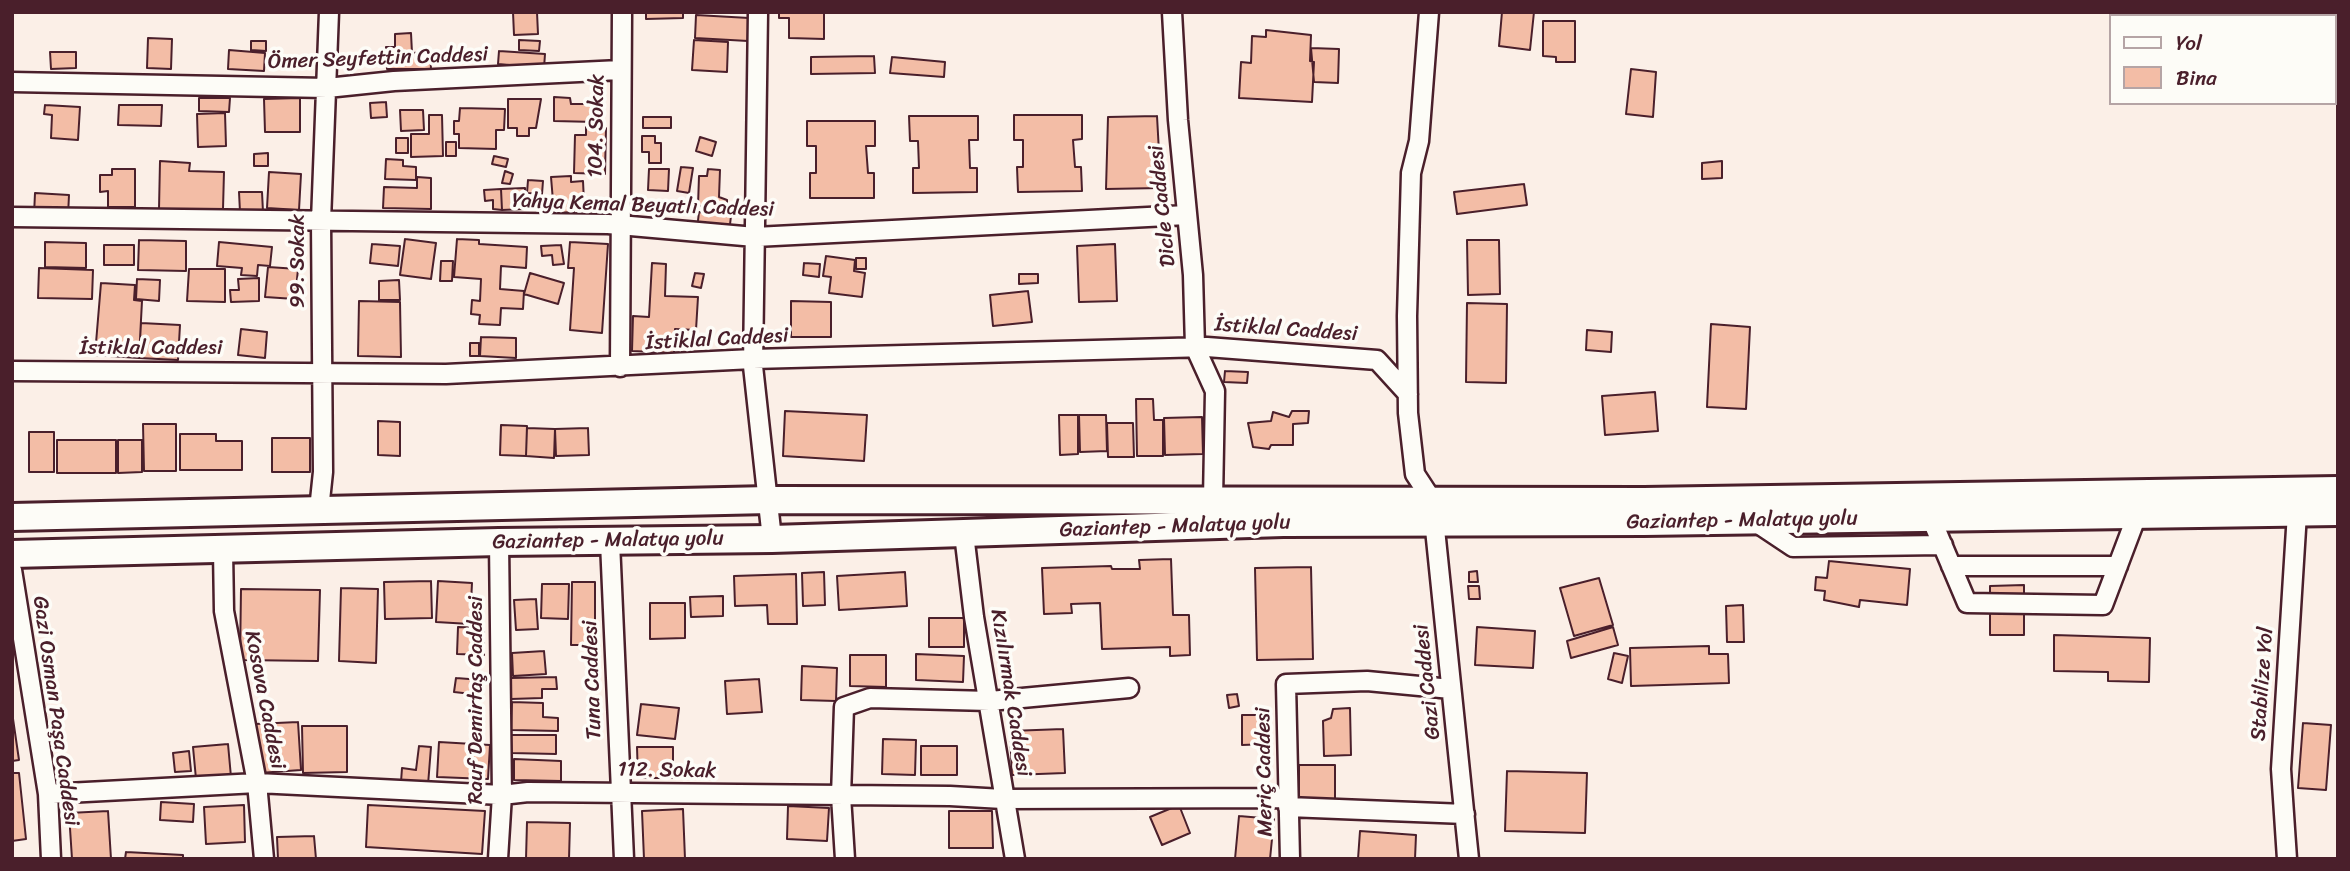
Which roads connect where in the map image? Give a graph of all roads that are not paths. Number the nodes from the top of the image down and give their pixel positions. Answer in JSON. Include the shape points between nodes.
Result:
{"nodes":[{"id":1,"x":329,"y":12,"type":"edge"},
{"id":2,"x":622,"y":12,"type":"edge"},
{"id":3,"x":758,"y":12,"type":"edge"},
{"id":4,"x":1172,"y":12,"type":"edge"},
{"id":5,"x":1429,"y":12,"type":"edge"},
{"id":6,"x":620,"y":70,"type":"junction"},
{"id":7,"x":12,"y":82,"type":"edge"},
{"id":8,"x":327,"y":88,"type":"junction"},
{"id":9,"x":1187,"y":215,"type":"junction"},
{"id":10,"x":12,"y":217,"type":"edge"},
{"id":11,"x":321,"y":221,"type":"junction"},
{"id":12,"x":618,"y":224,"type":"junction"},
{"id":13,"x":755,"y":237,"type":"junction"},
{"id":14,"x":1195,"y":347,"type":"junction"},
{"id":15,"x":753,"y":359,"type":"junction"},
{"id":16,"x":620,"y":367,"type":"junction"},
{"id":17,"x":12,"y":371,"type":"edge"},
{"id":18,"x":322,"y":373,"type":"junction"},
{"id":19,"x":1408,"y":394,"type":"junction"},
{"id":20,"x":2338,"y":490,"type":"edge"},
{"id":21,"x":769,"y":500,"type":"junction"},
{"id":22,"x":1213,"y":500,"type":"junction"},
{"id":23,"x":319,"y":510,"type":"junction"},
{"id":24,"x":1433,"y":512,"type":"junction"},
{"id":25,"x":2338,"y":512,"type":"edge"},
{"id":26,"x":2297,"y":513,"type":"junction"},
{"id":27,"x":2137,"y":515,"type":"junction"},
{"id":28,"x":12,"y":517,"type":"edge"},
{"id":29,"x":1931,"y":518,"type":"junction"},
{"id":30,"x":1754,"y":521,"type":"junction"},
{"id":31,"x":964,"y":534,"type":"junction"},
{"id":32,"x":772,"y":539,"type":"junction"},
{"id":33,"x":499,"y":542,"type":"junction"},
{"id":34,"x":610,"y":542,"type":"junction"},
{"id":35,"x":1943,"y":545,"type":"junction"},
{"id":36,"x":223,"y":550,"type":"junction"},
{"id":37,"x":12,"y":554,"type":"edge"},
{"id":38,"x":1951,"y":566,"type":"junction"},
{"id":39,"x":2118,"y":566,"type":"junction"},
{"id":40,"x":12,"y":570,"type":"edge"},
{"id":41,"x":21,"y":680,"type":"edge"},
{"id":42,"x":1129,"y":688,"type":"dead end"},
{"id":43,"x":1451,"y":690,"type":"junction"},
{"id":44,"x":990,"y":701,"type":"junction"},
{"id":45,"x":257,"y":783,"type":"junction"},
{"id":46,"x":620,"y":793,"type":"junction"},
{"id":47,"x":48,"y":794,"type":"junction"},
{"id":48,"x":502,"y":795,"type":"junction"},
{"id":49,"x":841,"y":796,"type":"junction"},
{"id":50,"x":1003,"y":799,"type":"junction"},
{"id":51,"x":1287,"y":803,"type":"junction"},
{"id":52,"x":1465,"y":814,"type":"junction"},
{"id":53,"x":51,"y":859,"type":"edge"},
{"id":54,"x":264,"y":859,"type":"edge"},
{"id":55,"x":498,"y":859,"type":"edge"},
{"id":56,"x":624,"y":859,"type":"edge"},
{"id":57,"x":845,"y":859,"type":"edge"},
{"id":58,"x":1015,"y":859,"type":"edge"},
{"id":59,"x":1290,"y":859,"type":"edge"},
{"id":60,"x":1469,"y":859,"type":"edge"},
{"id":61,"x":2287,"y":859,"type":"edge"}],
"edges":[{"from":1,"to":8,"type":"street","name":"99. Sokak"},
{"from":2,"to":6,"type":"street","name":"104. Sokak"},
{"from":3,"to":13,"type":"street"},
{"from":4,"to":9,"type":"street","name":"Dicle Caddesi"},
{"from":5,"to":19,"type":"street","via":[[1419,141],[1411,173]]},
{"from":6,"to":8,"type":"street","name":"Ömer Seyfettin Caddesi"},
{"from":6,"to":12,"type":"street","name":"104. Sokak"},
{"from":7,"to":8,"type":"street","name":"Ömer Seyfettin Caddesi"},
{"from":8,"to":11,"type":"street","name":"99. Sokak"},
{"from":9,"to":13,"type":"street","name":"Yahya Kemal Beyatlı Caddesi"},
{"from":9,"to":14,"type":"street","name":"Dicle Caddesi"},
{"from":10,"to":11,"type":"street","name":"Yahya Kemal Beyatlı Caddesi"},
{"from":11,"to":12,"type":"street","name":"Yahya Kemal Beyatlı Caddesi"},
{"from":11,"to":18,"type":"street","name":"99. Sokak"},
{"from":12,"to":13,"type":"street","name":"Yahya Kemal Beyatlı Caddesi"},
{"from":12,"to":16,"type":"street","name":"104. Sokak"},
{"from":13,"to":15,"type":"street"},
{"from":14,"to":15,"type":"street","name":"İstiklal Caddesi"},
{"from":14,"to":19,"type":"street","name":"İstiklal Caddesi","via":[[1377,360]]},
{"from":14,"to":22,"type":"street","name":"Dicle Caddesi","via":[[1215,391]]},
{"from":15,"to":16,"type":"street","name":"İstiklal Caddesi"},
{"from":15,"to":21,"type":"street"},
{"from":16,"to":18,"type":"street","name":"İstiklal Caddesi"},
{"from":17,"to":18,"type":"street","name":"İstiklal Caddesi"},
{"from":18,"to":23,"type":"street","name":"99. Sokak"},
{"from":19,"to":24,"type":"street","via":[[1415,474]]},
{"from":20,"to":24,"type":"highway","name":"Gaziantep - Malatya yolu"},
{"from":21,"to":22,"type":"highway","name":"Gaziantep - Malatya yolu"},
{"from":21,"to":23,"type":"highway","name":"Gaziantep - Malatya yolu"},
{"from":21,"to":32,"type":"street"},
{"from":22,"to":24,"type":"highway","name":"Gaziantep - Malatya yolu"},
{"from":23,"to":28,"type":"highway","name":"Gaziantep - Malatya yolu"},
{"from":24,"to":30,"type":"highway","name":"Gaziantep - Malatya yolu"},
{"from":24,"to":31,"type":"highway","name":"Gaziantep - Malatya yolu","via":[[1283,523]]},
{"from":24,"to":43,"type":"street","name":"Gazi Caddesi"},
{"from":25,"to":26,"type":"highway","name":"Gaziantep - Malatya yolu"},
{"from":26,"to":27,"type":"highway","name":"Gaziantep - Malatya yolu"},
{"from":26,"to":61,"type":"street","name":"Stabilize Yol","via":[[2281,769]]},
{"from":27,"to":29,"type":"highway","name":"Gaziantep - Malatya yolu"},
{"from":27,"to":39,"type":"street"},
{"from":29,"to":30,"type":"highway","name":"Gaziantep - Malatya yolu"},
{"from":29,"to":35,"type":"street"},
{"from":30,"to":35,"type":"street","via":[[1793,547]]},
{"from":31,"to":32,"type":"highway","name":"Gaziantep - Malatya yolu"},
{"from":31,"to":44,"type":"street","name":"Kızılırmak Caddesi"},
{"from":32,"to":34,"type":"highway","name":"Gaziantep - Malatya yolu"},
{"from":33,"to":34,"type":"highway","name":"Gaziantep - Malatya yolu"},
{"from":33,"to":36,"type":"highway","name":"Gaziantep - Malatya yolu"},
{"from":33,"to":48,"type":"street","name":"Rauf Demirtaş Caddesi"},
{"from":34,"to":46,"type":"street","name":"Tuna Caddesi"},
{"from":35,"to":38,"type":"street"},
{"from":36,"to":37,"type":"highway","name":"Gaziantep - Malatya yolu"},
{"from":36,"to":45,"type":"street","name":"Kosova Caddesi","via":[[224,611]]},
{"from":38,"to":39,"type":"street"},
{"from":38,"to":39,"type":"street","via":[[1967,603],[2103,605]]},
{"from":40,"to":41,"type":"street","name":"Gazi Osman Paşa Caddesi"},
{"from":41,"to":47,"type":"street","name":"Gazi Osman Paşa Caddesi"},
{"from":42,"to":44,"type":"street"},
{"from":43,"to":51,"type":"street","name":"Meriç Caddesi","via":[[1367,681],[1286,684]]},
{"from":43,"to":52,"type":"street","name":"Gazi Caddesi"},
{"from":44,"to":49,"type":"street","via":[[870,698],[845,707]]},
{"from":44,"to":50,"type":"street","name":"Kızılırmak Caddesi"},
{"from":45,"to":47,"type":"street","name":"112. Sokak"},
{"from":45,"to":48,"type":"street","name":"112. Sokak"},
{"from":45,"to":54,"type":"street","name":"Kosova Caddesi"},
{"from":46,"to":48,"type":"street","name":"112. Sokak"},
{"from":46,"to":49,"type":"street","name":"112. Sokak"},
{"from":46,"to":56,"type":"street","name":"Tuna Caddesi"},
{"from":47,"to":53,"type":"street","name":"Gazi Osman Paşa Caddesi"},
{"from":48,"to":55,"type":"street","name":"Rauf Demirtaş Caddesi"},
{"from":49,"to":50,"type":"street","name":"112. Sokak"},
{"from":49,"to":57,"type":"street"},
{"from":50,"to":51,"type":"street","name":"112. Sokak"},
{"from":50,"to":58,"type":"street","name":"Kızılırmak Caddesi"},
{"from":51,"to":52,"type":"street","name":"112. Sokak"},
{"from":51,"to":59,"type":"street","name":"Meriç Caddesi"},
{"from":52,"to":60,"type":"street","name":"Gazi Caddesi"}]}
